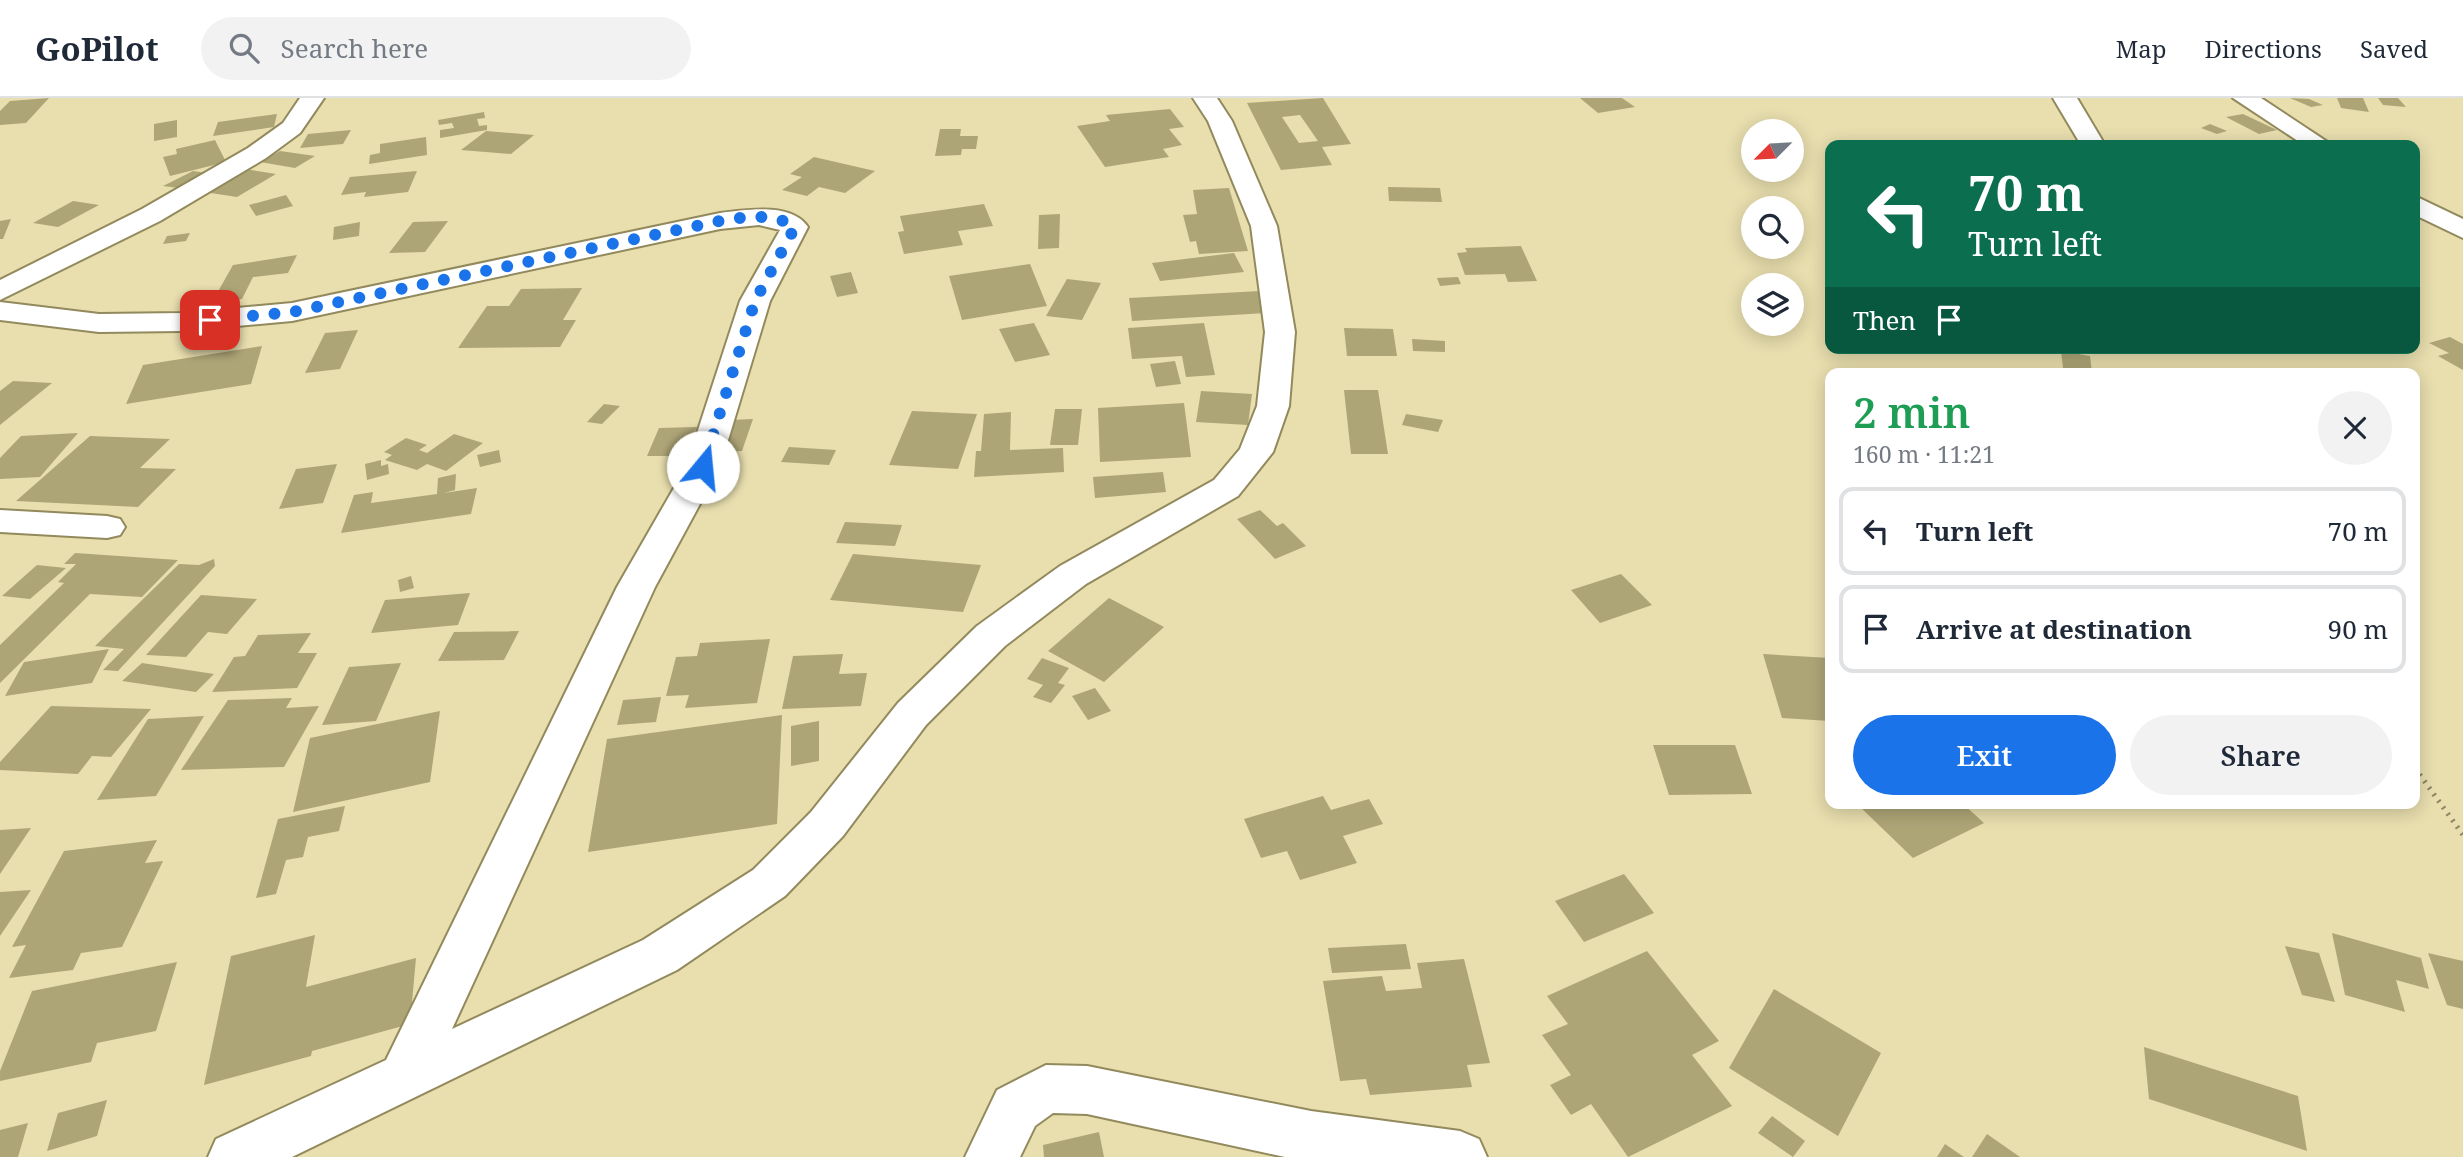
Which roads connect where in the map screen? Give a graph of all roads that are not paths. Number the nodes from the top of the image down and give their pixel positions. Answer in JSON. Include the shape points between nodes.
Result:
{"nodes":[{"id":1,"x":312,"y":98,"type":"edge"},
{"id":2,"x":1205,"y":98,"type":"edge"},
{"id":3,"x":2065,"y":98,"type":"edge"},
{"id":4,"x":2245,"y":98,"type":"edge"},
{"id":5,"x":2090,"y":140,"type":"edge"},
{"id":6,"x":2312,"y":140,"type":"edge"},
{"id":7,"x":2420,"y":207,"type":"edge"},
{"id":8,"x":2463,"y":230,"type":"edge"},
{"id":9,"x":0,"y":291,"type":"edge"},
{"id":10,"x":0,"y":311,"type":"edge"},
{"id":11,"x":0,"y":521,"type":"edge"},
{"id":12,"x":107,"y":527,"type":"dead end"},
{"id":13,"x":403,"y":1079,"type":"junction"},
{"id":14,"x":235,"y":1157,"type":"edge"},
{"id":15,"x":992,"y":1157,"type":"edge"},
{"id":16,"x":1460,"y":1157,"type":"edge"}],
"edges":[{"from":1,"to":9,"type":"street","via":[[292,128],[257,153],[151,215]]},
{"from":2,"to":13,"type":"street","via":[[1220,121],[1264,226],[1280,332],[1273,407],[1256,452],[1226,488],[1073,575],[991,636],[912,714],[827,824],[769,883],[660,955]]},
{"from":3,"to":5,"type":"street"},
{"from":4,"to":6,"type":"street"},
{"from":7,"to":8,"type":"street"},
{"from":10,"to":13,"type":"street","via":[[99,324],[292,312],[720,221],[782,218],[795,227],[755,301],[703,467],[636,587]]},
{"from":11,"to":12,"type":"street"},
{"from":13,"to":14,"type":"street"},
{"from":15,"to":16,"type":"street","via":[[1016,1108],[1046,1089],[1087,1090],[1311,1137]]}]}
